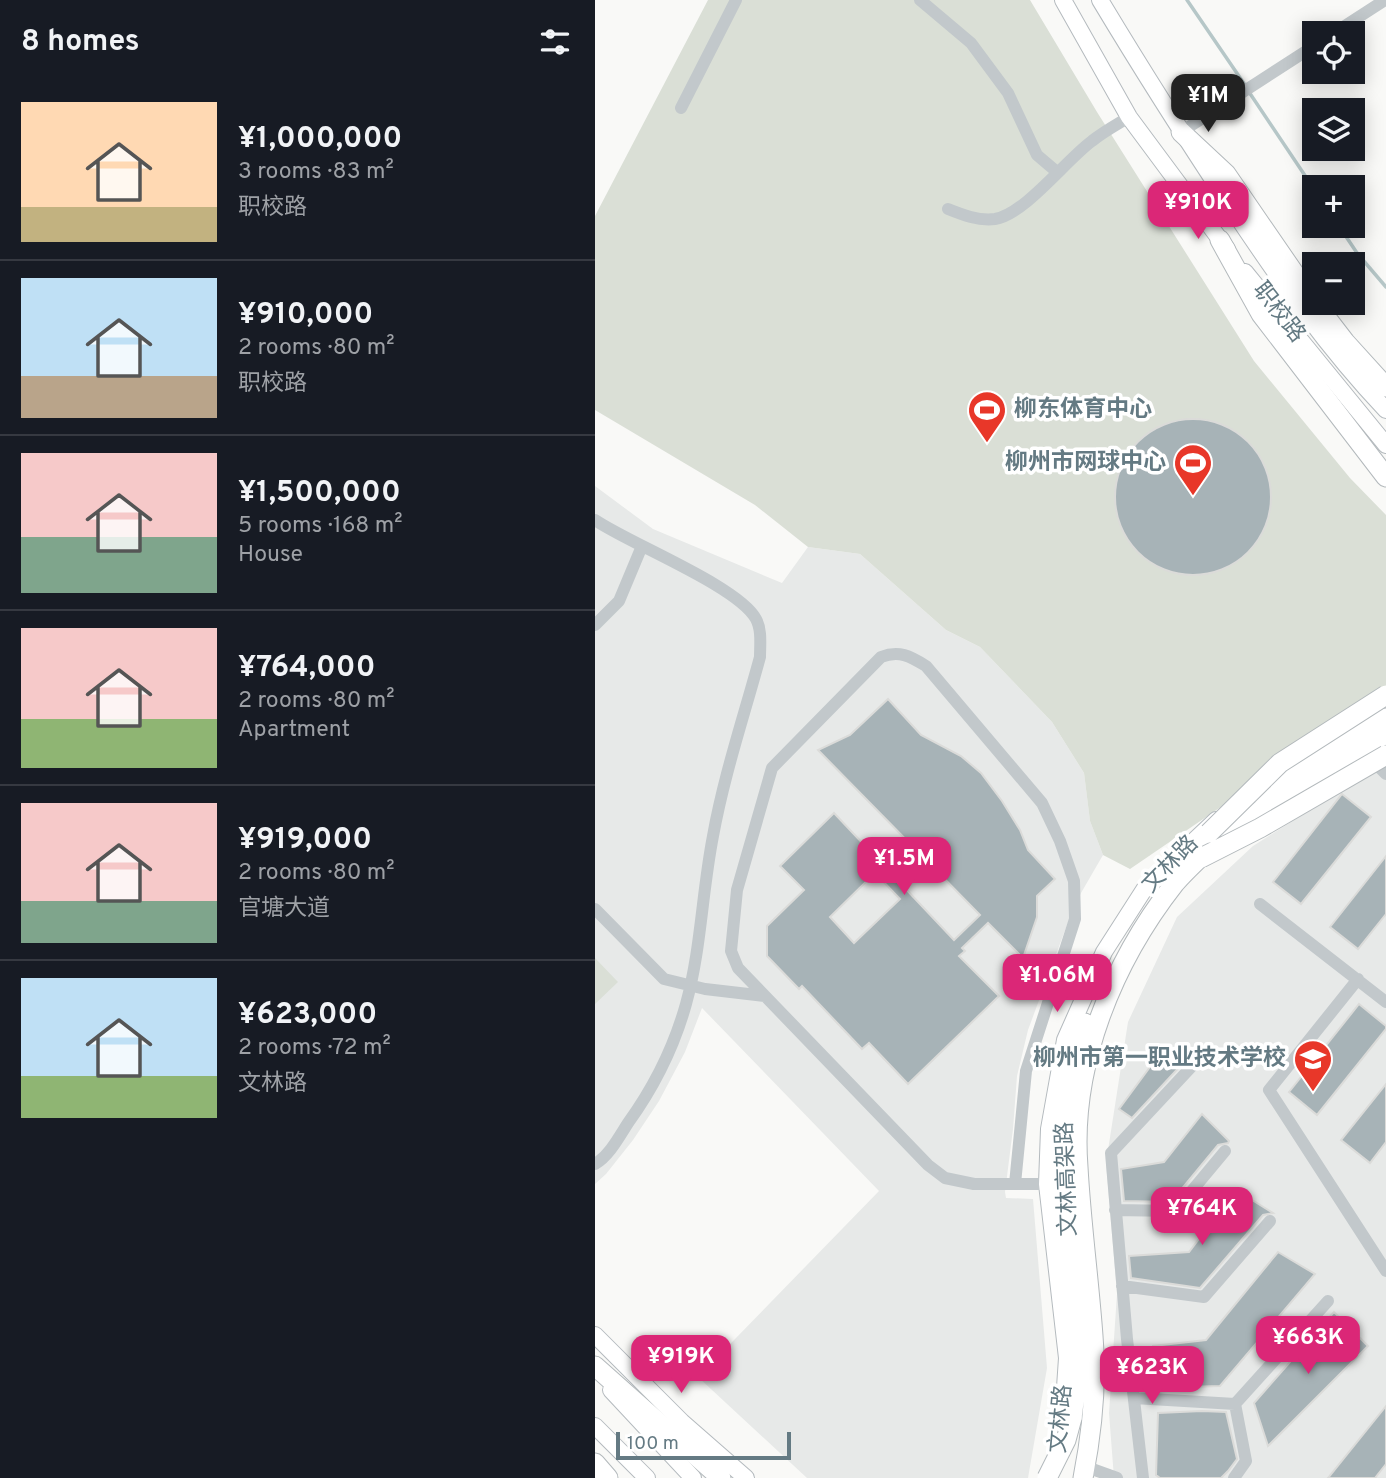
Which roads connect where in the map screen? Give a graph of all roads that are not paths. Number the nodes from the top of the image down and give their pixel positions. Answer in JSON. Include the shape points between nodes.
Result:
{"nodes":[{"id":1,"x":736,"y":0,"type":"edge"},
{"id":2,"x":920,"y":0,"type":"edge"},
{"id":3,"x":1063,"y":0,"type":"edge"},
{"id":4,"x":1100,"y":0,"type":"edge"},
{"id":5,"x":1385,"y":0,"type":"edge"},
{"id":6,"x":1352,"y":21,"type":"edge"},
{"id":7,"x":1302,"y":54,"type":"edge"},
{"id":8,"x":681,"y":108,"type":"dead end"},
{"id":9,"x":1129,"y":117,"type":"junction"},
{"id":10,"x":1181,"y":132,"type":"junction"},
{"id":11,"x":1057,"y":172,"type":"junction"},
{"id":12,"x":948,"y":209,"type":"dead end"},
{"id":13,"x":1220,"y":240,"type":"junction"},
{"id":14,"x":1302,"y":285,"type":"edge"},
{"id":15,"x":1324,"y":315,"type":"edge"},
{"id":16,"x":1386,"y":387,"type":"edge"},
{"id":17,"x":1386,"y":410,"type":"edge"},
{"id":18,"x":1386,"y":445,"type":"edge"},
{"id":19,"x":1386,"y":477,"type":"edge"},
{"id":20,"x":595,"y":520,"type":"edge"},
{"id":21,"x":642,"y":546,"type":"junction"},
{"id":22,"x":595,"y":625,"type":"edge"},
{"id":23,"x":1386,"y":695,"type":"edge"},
{"id":24,"x":1386,"y":707,"type":"edge"},
{"id":25,"x":1386,"y":718,"type":"edge"},
{"id":26,"x":1386,"y":734,"type":"edge"},
{"id":27,"x":1386,"y":745,"type":"edge"},
{"id":28,"x":1377,"y":756,"type":"edge"},
{"id":29,"x":1386,"y":774,"type":"edge"},
{"id":30,"x":1209,"y":833,"type":"junction"},
{"id":31,"x":1201,"y":858,"type":"junction"},
{"id":32,"x":1260,"y":904,"type":"dead end"},
{"id":33,"x":595,"y":909,"type":"edge"},
{"id":34,"x":1358,"y":979,"type":"junction"},
{"id":35,"x":689,"y":986,"type":"junction"},
{"id":36,"x":765,"y":996,"type":"junction"},
{"id":37,"x":1386,"y":1002,"type":"edge"},
{"id":38,"x":1194,"y":1063,"type":"dead end"},
{"id":39,"x":1225,"y":1151,"type":"dead end"},
{"id":40,"x":595,"y":1164,"type":"edge"},
{"id":41,"x":1015,"y":1184,"type":"junction"},
{"id":42,"x":1047,"y":1184,"type":"junction"},
{"id":43,"x":1115,"y":1210,"type":"junction"},
{"id":44,"x":1270,"y":1221,"type":"dead end"},
{"id":45,"x":1386,"y":1271,"type":"edge"},
{"id":46,"x":1122,"y":1286,"type":"junction"},
{"id":47,"x":1328,"y":1301,"type":"dead end"},
{"id":48,"x":595,"y":1335,"type":"edge"},
{"id":49,"x":595,"y":1366,"type":"edge"},
{"id":50,"x":595,"y":1371,"type":"edge"},
{"id":51,"x":1134,"y":1398,"type":"junction"},
{"id":52,"x":1235,"y":1404,"type":"junction"},
{"id":53,"x":595,"y":1426,"type":"edge"},
{"id":54,"x":595,"y":1464,"type":"edge"},
{"id":55,"x":1089,"y":1475,"type":"edge"},
{"id":56,"x":608,"y":1478,"type":"edge"},
{"id":57,"x":647,"y":1478,"type":"edge"},
{"id":58,"x":693,"y":1478,"type":"edge"},
{"id":59,"x":721,"y":1478,"type":"edge"},
{"id":60,"x":746,"y":1478,"type":"edge"},
{"id":61,"x":1047,"y":1478,"type":"edge"},
{"id":62,"x":1056,"y":1478,"type":"edge"},
{"id":63,"x":1117,"y":1478,"type":"edge"},
{"id":64,"x":1143,"y":1478,"type":"edge"},
{"id":65,"x":1234,"y":1478,"type":"edge"}],
"edges":[{"from":1,"to":8,"type":"street"},
{"from":2,"to":11,"type":"street","via":[[971,43],[1008,93],[1037,155]]},
{"from":3,"to":9,"type":"main road","name":"职校路"},
{"from":4,"to":10,"type":"main road","name":"职校路"},
{"from":5,"to":6,"type":"street"},
{"from":7,"to":10,"type":"street"},
{"from":9,"to":11,"type":"street"},
{"from":9,"to":13,"type":"main road","name":"职校路"},
{"from":10,"to":14,"type":"highway","via":[[1226,174]]},
{"from":10,"to":17,"type":"main road","name":"职校路","via":[[1307,315]]},
{"from":11,"to":12,"type":"street","via":[[1008,215],[973,218]]},
{"from":13,"to":18,"type":"main road","name":"职校路"},
{"from":13,"to":19,"type":"highway","via":[[1261,314]]},
{"from":15,"to":16,"type":"highway"},
{"from":20,"to":21,"type":"street"},
{"from":21,"to":22,"type":"street","via":[[619,601]]},
{"from":21,"to":35,"type":"street","via":[[741,603],[756,619],[760,637],[760,657],[712,838]]},
{"from":23,"to":30,"type":"highway","bridge":true,"via":[[1280,763]]},
{"from":24,"to":42,"type":"main road","name":"文林路","via":[[1265,777],[1147,886],[1104,952],[1065,1040],[1049,1129]]},
{"from":25,"to":30,"type":"highway","name":"文林高架路","bridge":true,"via":[[1253,795]]},
{"from":26,"to":31,"type":"highway","name":"文林高架路","via":[[1311,775],[1218,840]]},
{"from":27,"to":28,"type":"main road","name":"文林路"},
{"from":28,"to":29,"type":"street"},
{"from":28,"to":31,"type":"highway","bridge":true,"via":[[1260,828]]},
{"from":28,"to":55,"type":"main road","name":"文林路","via":[[1310,789],[1180,884],[1132,953],[1096,1045],[1080,1157],[1097,1373]]},
{"from":30,"to":61,"type":"highway","name":"文林高架路","bridge":true,"via":[[1151,894],[1119,947],[1095,992],[1074,1060],[1063,1146],[1078,1368],[1066,1440]]},
{"from":31,"to":55,"type":"highway","name":"文林高架路","via":[[1177,881],[1117,973],[1086,1068],[1077,1165],[1094,1337]]},
{"from":32,"to":34,"type":"street"},
{"from":33,"to":35,"type":"street","via":[[664,979]]},
{"from":34,"to":37,"type":"street"},
{"from":34,"to":45,"type":"street","via":[[1269,1090]]},
{"from":35,"to":36,"type":"street"},
{"from":35,"to":40,"type":"street","via":[[668,1056],[639,1108]]},
{"from":36,"to":41,"type":"street","via":[[945,1178],[974,1184]]},
{"from":36,"to":41,"type":"street","via":[[738,968],[731,951],[737,890],[772,768],[881,657],[893,652],[910,656],[926,666],[1042,803],[1074,881],[1075,919],[1026,1071]]},
{"from":38,"to":43,"type":"street","via":[[1111,1153]]},
{"from":39,"to":43,"type":"street","via":[[1175,1211]]},
{"from":41,"to":42,"type":"street"},
{"from":42,"to":62,"type":"main road","name":"文林路","via":[[1067,1358]]},
{"from":43,"to":46,"type":"street"},
{"from":44,"to":46,"type":"street","via":[[1204,1297]]},
{"from":46,"to":51,"type":"street"},
{"from":47,"to":52,"type":"street"},
{"from":48,"to":60,"type":"main road"},
{"from":49,"to":59,"type":"highway"},
{"from":50,"to":58,"type":"main road"},
{"from":51,"to":52,"type":"street"},
{"from":51,"to":64,"type":"street"},
{"from":52,"to":65,"type":"street","via":[[1246,1461]]},
{"from":53,"to":57,"type":"main road"},
{"from":54,"to":56,"type":"highway"},
{"from":55,"to":63,"type":"street"}]}
